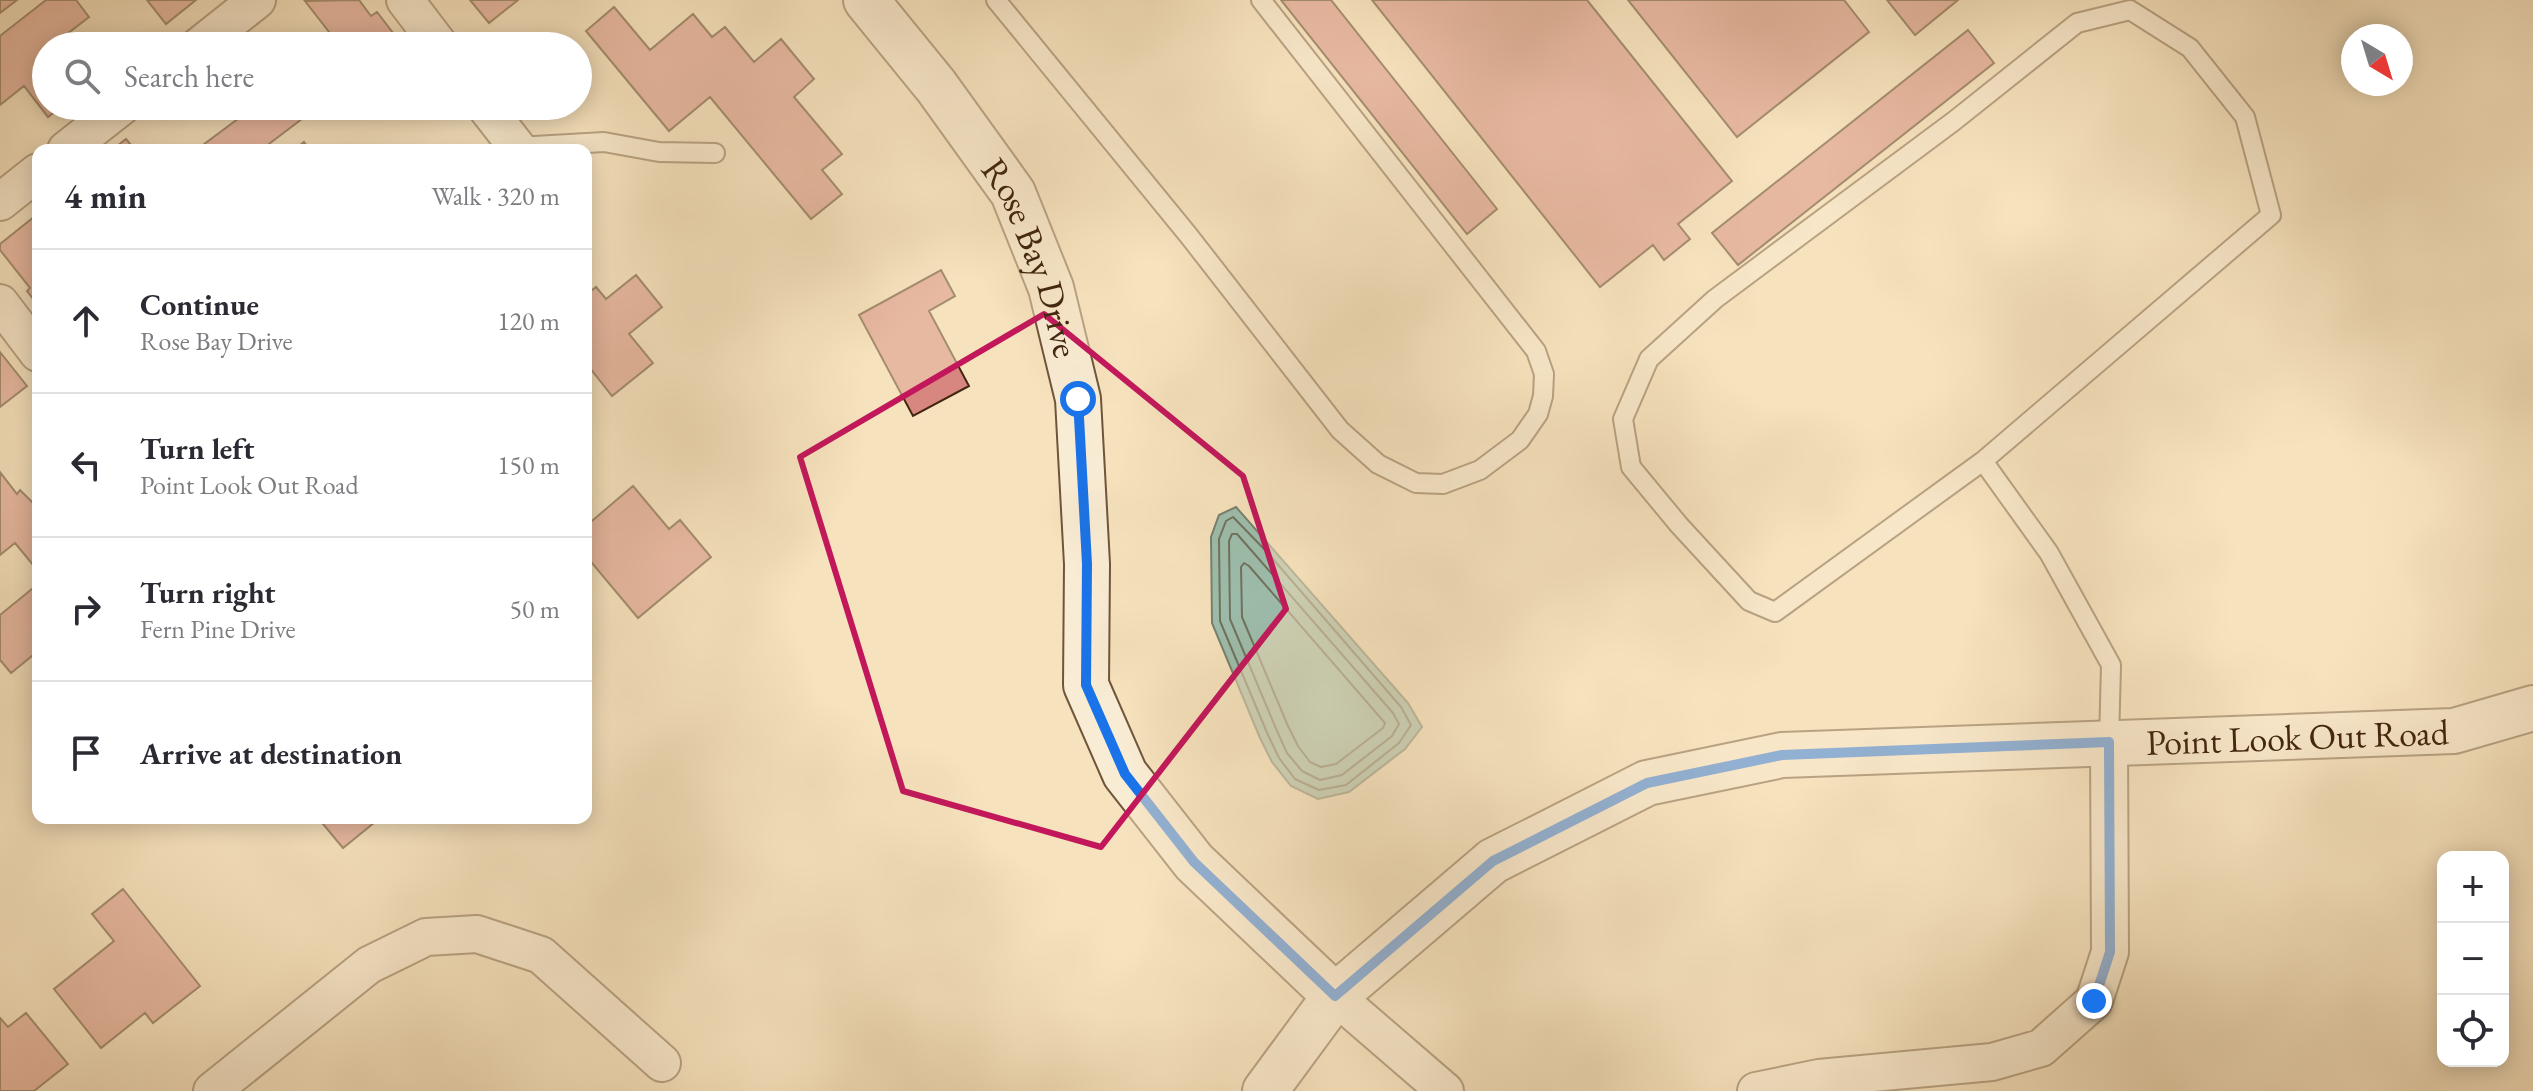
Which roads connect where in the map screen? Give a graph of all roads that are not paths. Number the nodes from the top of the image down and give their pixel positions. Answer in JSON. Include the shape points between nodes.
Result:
{"nodes":[{"id":1,"x":257,"y":0,"type":"edge"},
{"id":2,"x":405,"y":0,"type":"edge"},
{"id":3,"x":866,"y":0,"type":"edge"},
{"id":4,"x":996,"y":0,"type":"edge"},
{"id":5,"x":1261,"y":0,"type":"edge"},
{"id":6,"x":217,"y":32,"type":"edge"},
{"id":7,"x":429,"y":32,"type":"edge"},
{"id":8,"x":104,"y":120,"type":"edge"},
{"id":9,"x":495,"y":120,"type":"edge"},
{"id":10,"x":74,"y":144,"type":"edge"},
{"id":11,"x":513,"y":144,"type":"edge"},
{"id":12,"x":575,"y":144,"type":"edge"},
{"id":13,"x":715,"y":153,"type":"dead end"},
{"id":14,"x":32,"y":177,"type":"edge"},
{"id":15,"x":0,"y":202,"type":"edge"},
{"id":16,"x":0,"y":303,"type":"edge"},
{"id":17,"x":32,"y":345,"type":"edge"},
{"id":18,"x":1983,"y":461,"type":"junction"},
{"id":19,"x":2533,"y":708,"type":"edge"},
{"id":20,"x":2109,"y":742,"type":"junction"},
{"id":21,"x":1335,"y":996,"type":"junction"},
{"id":22,"x":662,"y":1063,"type":"dead end"},
{"id":23,"x":212,"y":1091,"type":"edge"},
{"id":24,"x":1265,"y":1091,"type":"edge"},
{"id":25,"x":1445,"y":1091,"type":"edge"},
{"id":26,"x":1756,"y":1091,"type":"edge"}],
"edges":[{"from":1,"to":6,"type":"street"},
{"from":2,"to":7,"type":"street"},
{"from":3,"to":21,"type":"street","name":"Rose Bay Drive","via":[[1013,193],[1051,288],[1078,399],[1087,564],[1086,685],[1125,774],[1194,862]]},
{"from":4,"to":5,"type":"lane","via":[[1340,430],[1378,464],[1416,483],[1443,484],[1480,470],[1520,440],[1538,414],[1544,374],[1536,351]]},
{"from":8,"to":10,"type":"street"},
{"from":9,"to":11,"type":"street"},
{"from":12,"to":13,"type":"lane"},
{"from":14,"to":15,"type":"street"},
{"from":16,"to":17,"type":"street"},
{"from":18,"to":18,"type":"lane","via":[[1775,612],[1749,601],[1631,467],[1623,419],[1649,359],[1715,299],[2077,23],[2130,10],[2190,48],[2245,117],[2271,215]]},
{"from":18,"to":20,"type":"lane","via":[[2049,553],[2111,665]]},
{"from":19,"to":20,"type":"street","name":"Point Look Out Road","via":[[2454,731]]},
{"from":20,"to":21,"type":"street","name":"Point Look Out Road","via":[[1782,755],[1647,783],[1493,861]]},
{"from":20,"to":26,"type":"street","via":[[2110,952],[2094,1001],[2041,1048],[1992,1062],[1819,1078]]},
{"from":21,"to":24,"type":"street","name":"Point Look Out Road"},
{"from":21,"to":25,"type":"street"},
{"from":22,"to":23,"type":"street","via":[[541,955],[477,934],[426,937],[369,965]]}]}
